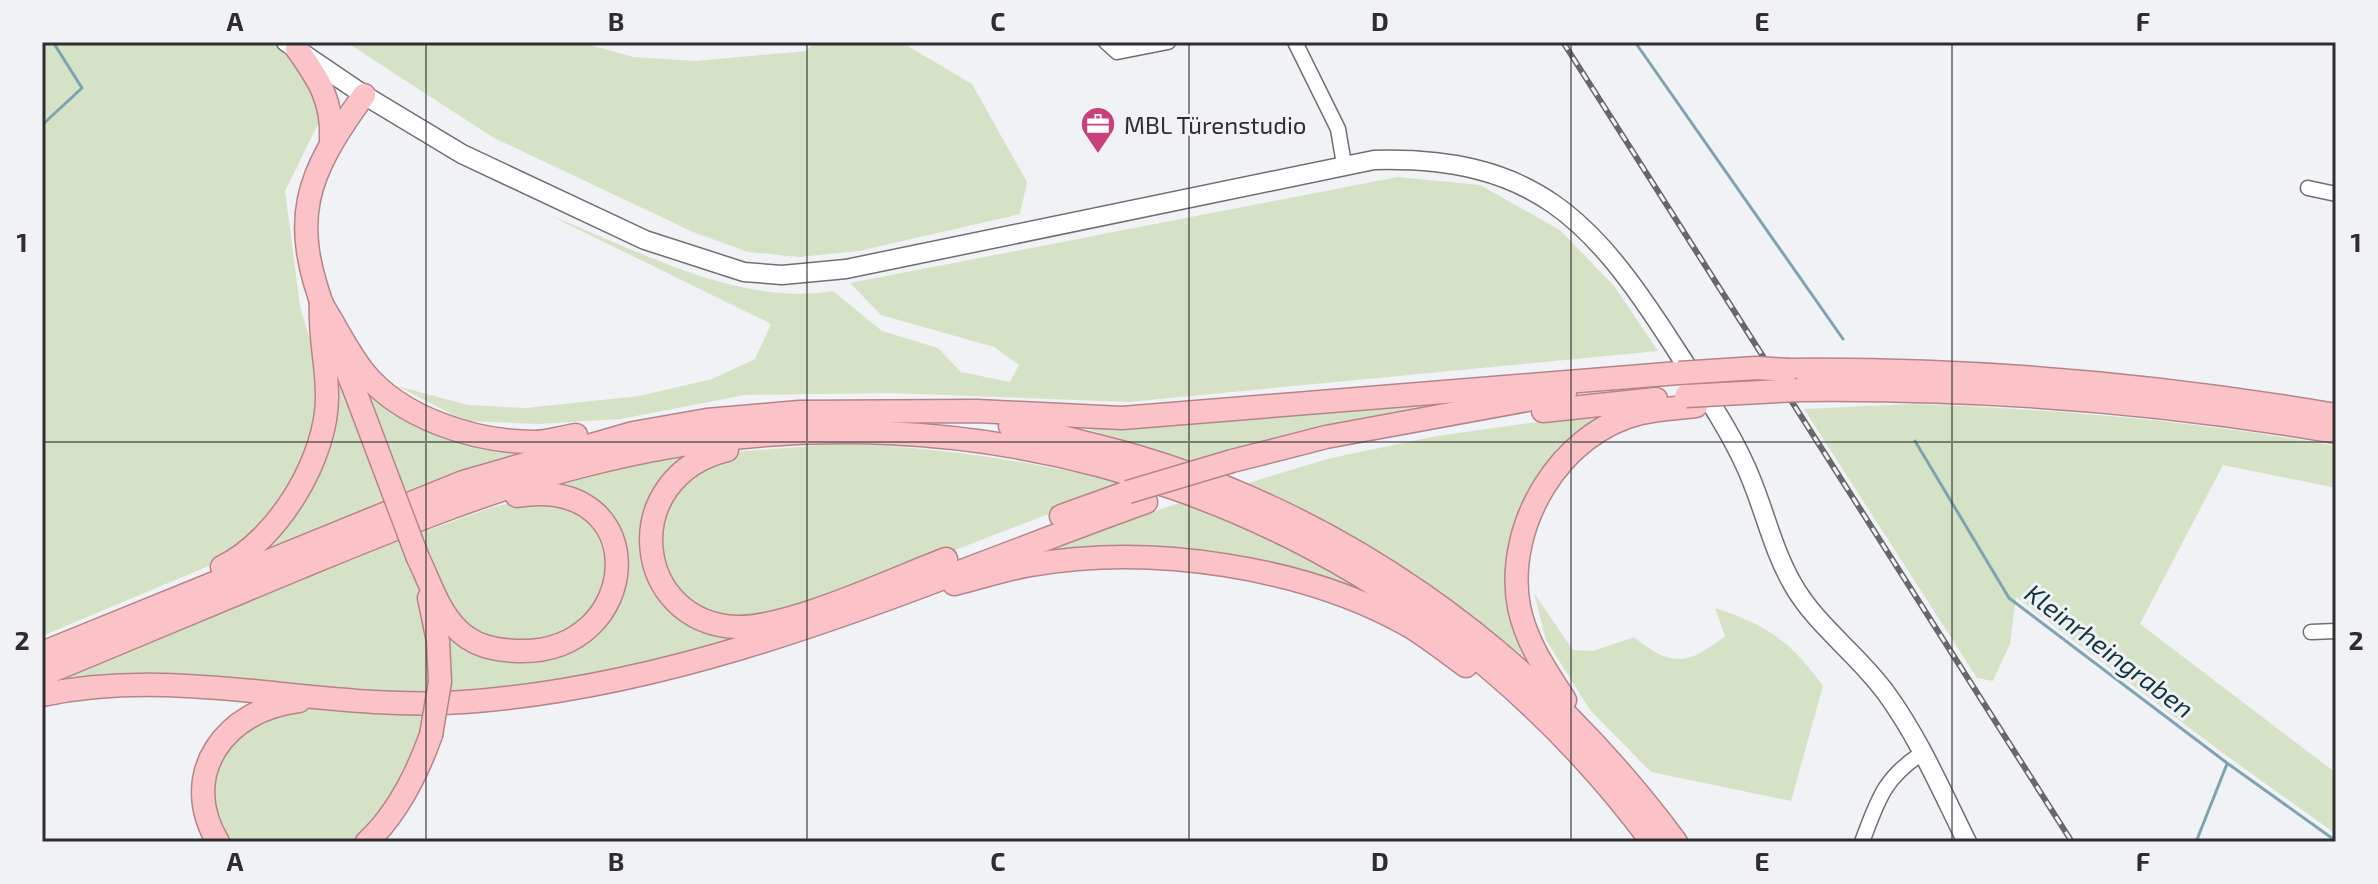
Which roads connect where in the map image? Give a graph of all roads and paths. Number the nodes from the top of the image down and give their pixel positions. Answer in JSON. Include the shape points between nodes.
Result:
{"nodes":[{"id":1,"x":1106,"y":42,"type":"edge"},
{"id":2,"x":1168,"y":42,"type":"edge"},
{"id":3,"x":1295,"y":42,"type":"edge"},
{"id":4,"x":292,"y":45,"type":"edge"},
{"id":5,"x":364,"y":95,"type":"junction"},
{"id":6,"x":331,"y":141,"type":"junction"},
{"id":7,"x":1344,"y":164,"type":"junction"},
{"id":8,"x":2308,"y":188,"type":"dead end"},
{"id":9,"x":2336,"y":194,"type":"edge"},
{"id":10,"x":321,"y":303,"type":"junction"},
{"id":11,"x":1793,"y":380,"type":"junction"},
{"id":12,"x":1686,"y":389,"type":"junction"},
{"id":13,"x":925,"y":414,"type":"junction"},
{"id":14,"x":2336,"y":415,"type":"edge"},
{"id":15,"x":801,"y":432,"type":"junction"},
{"id":16,"x":2336,"y":432,"type":"edge"},
{"id":17,"x":633,"y":433,"type":"junction"},
{"id":18,"x":1137,"y":497,"type":"junction"},
{"id":19,"x":442,"y":511,"type":"junction"},
{"id":20,"x":418,"y":558,"type":"junction"},
{"id":21,"x":182,"y":595,"type":"junction"},
{"id":22,"x":879,"y":602,"type":"junction"},
{"id":23,"x":2336,"y":631,"type":"edge"},
{"id":24,"x":2311,"y":632,"type":"dead end"},
{"id":25,"x":42,"y":653,"type":"edge"},
{"id":26,"x":42,"y":675,"type":"edge"},
{"id":27,"x":42,"y":695,"type":"edge"},
{"id":28,"x":327,"y":698,"type":"junction"},
{"id":29,"x":1529,"y":702,"type":"junction"},
{"id":30,"x":1593,"y":740,"type":"junction"},
{"id":31,"x":1922,"y":753,"type":"junction"},
{"id":32,"x":218,"y":842,"type":"edge"},
{"id":33,"x":367,"y":842,"type":"edge"},
{"id":34,"x":1652,"y":842,"type":"edge"},
{"id":35,"x":1676,"y":842,"type":"edge"},
{"id":36,"x":1862,"y":842,"type":"edge"},
{"id":37,"x":1967,"y":842,"type":"edge"}],
"edges":[{"from":1,"to":2,"type":"street","via":[[1117,52]]},
{"from":3,"to":7,"type":"street","via":[[1338,129]]},
{"from":4,"to":5,"type":"main road"},
{"from":4,"to":6,"type":"highway","via":[[326,92]]},
{"from":5,"to":6,"type":"highway"},
{"from":5,"to":7,"type":"main road","via":[[462,154],[645,240],[712,264],[782,275],[846,269]]},
{"from":6,"to":10,"type":"highway","via":[[313,181],[305,232]]},
{"from":7,"to":31,"type":"main road","via":[[1417,159],[1476,168],[1554,203],[1597,239],[1637,289],[1728,431],[1795,589],[1887,694]]},
{"from":8,"to":9,"type":"street"},
{"from":10,"to":17,"type":"highway","via":[[364,372],[420,416],[479,435],[534,442],[598,432]]},
{"from":10,"to":20,"type":"highway","bridge":true},
{"from":10,"to":21,"type":"highway","via":[[327,396],[324,426],[305,480],[273,528]]},
{"from":11,"to":12,"type":"highway","bridge":true},
{"from":11,"to":12,"type":"highway","bridge":true,"via":[[1757,392]]},
{"from":11,"to":14,"type":"highway","via":[[2031,376]]},
{"from":11,"to":16,"type":"highway","via":[[2057,396]]},
{"from":12,"to":13,"type":"highway","via":[[1122,418],[977,411]]},
{"from":12,"to":18,"type":"highway","via":[[1470,422],[1238,467]]},
{"from":12,"to":30,"type":"highway","via":[[1595,433],[1564,458],[1535,500],[1521,537],[1516,588],[1532,648]]},
{"from":13,"to":17,"type":"highway","via":[[768,414]]},
{"from":13,"to":30,"type":"highway","via":[[1026,428],[1140,456],[1222,484],[1299,520],[1391,570],[1453,613]]},
{"from":15,"to":18,"type":"highway","via":[[701,456],[661,494],[650,534],[653,559],[665,588],[695,615],[736,627],[771,623]]},
{"from":15,"to":19,"type":"highway","via":[[704,441],[586,465]]},
{"from":15,"to":29,"type":"highway","via":[[876,432],[1013,445],[1202,496],[1376,583],[1435,623]]},
{"from":17,"to":21,"type":"highway","via":[[463,482]]},
{"from":18,"to":22,"type":"highway"},
{"from":19,"to":20,"type":"highway","via":[[474,510],[539,492],[569,496],[605,525],[617,550],[617,585],[606,609],[566,641],[527,651],[482,647],[457,630]]},
{"from":19,"to":26,"type":"highway"},
{"from":20,"to":33,"type":"highway","bridge":true,"via":[[438,641],[440,682],[431,735],[384,826]]},
{"from":21,"to":25,"type":"highway"},
{"from":22,"to":28,"type":"highway","via":[[666,671],[570,691],[462,702]]},
{"from":22,"to":29,"type":"highway","via":[[1056,562],[1168,558],[1215,564],[1311,586],[1383,614],[1507,695]]},
{"from":23,"to":24,"type":"street"},
{"from":27,"to":28,"type":"highway","via":[[112,684],[164,683]]},
{"from":28,"to":32,"type":"highway","via":[[279,703],[254,712],[218,744],[204,775],[203,796]]},
{"from":29,"to":34,"type":"highway","via":[[1613,789]]},
{"from":30,"to":35,"type":"highway"},
{"from":31,"to":36,"type":"street","via":[[1887,782]]},
{"from":31,"to":37,"type":"main road"}]}
